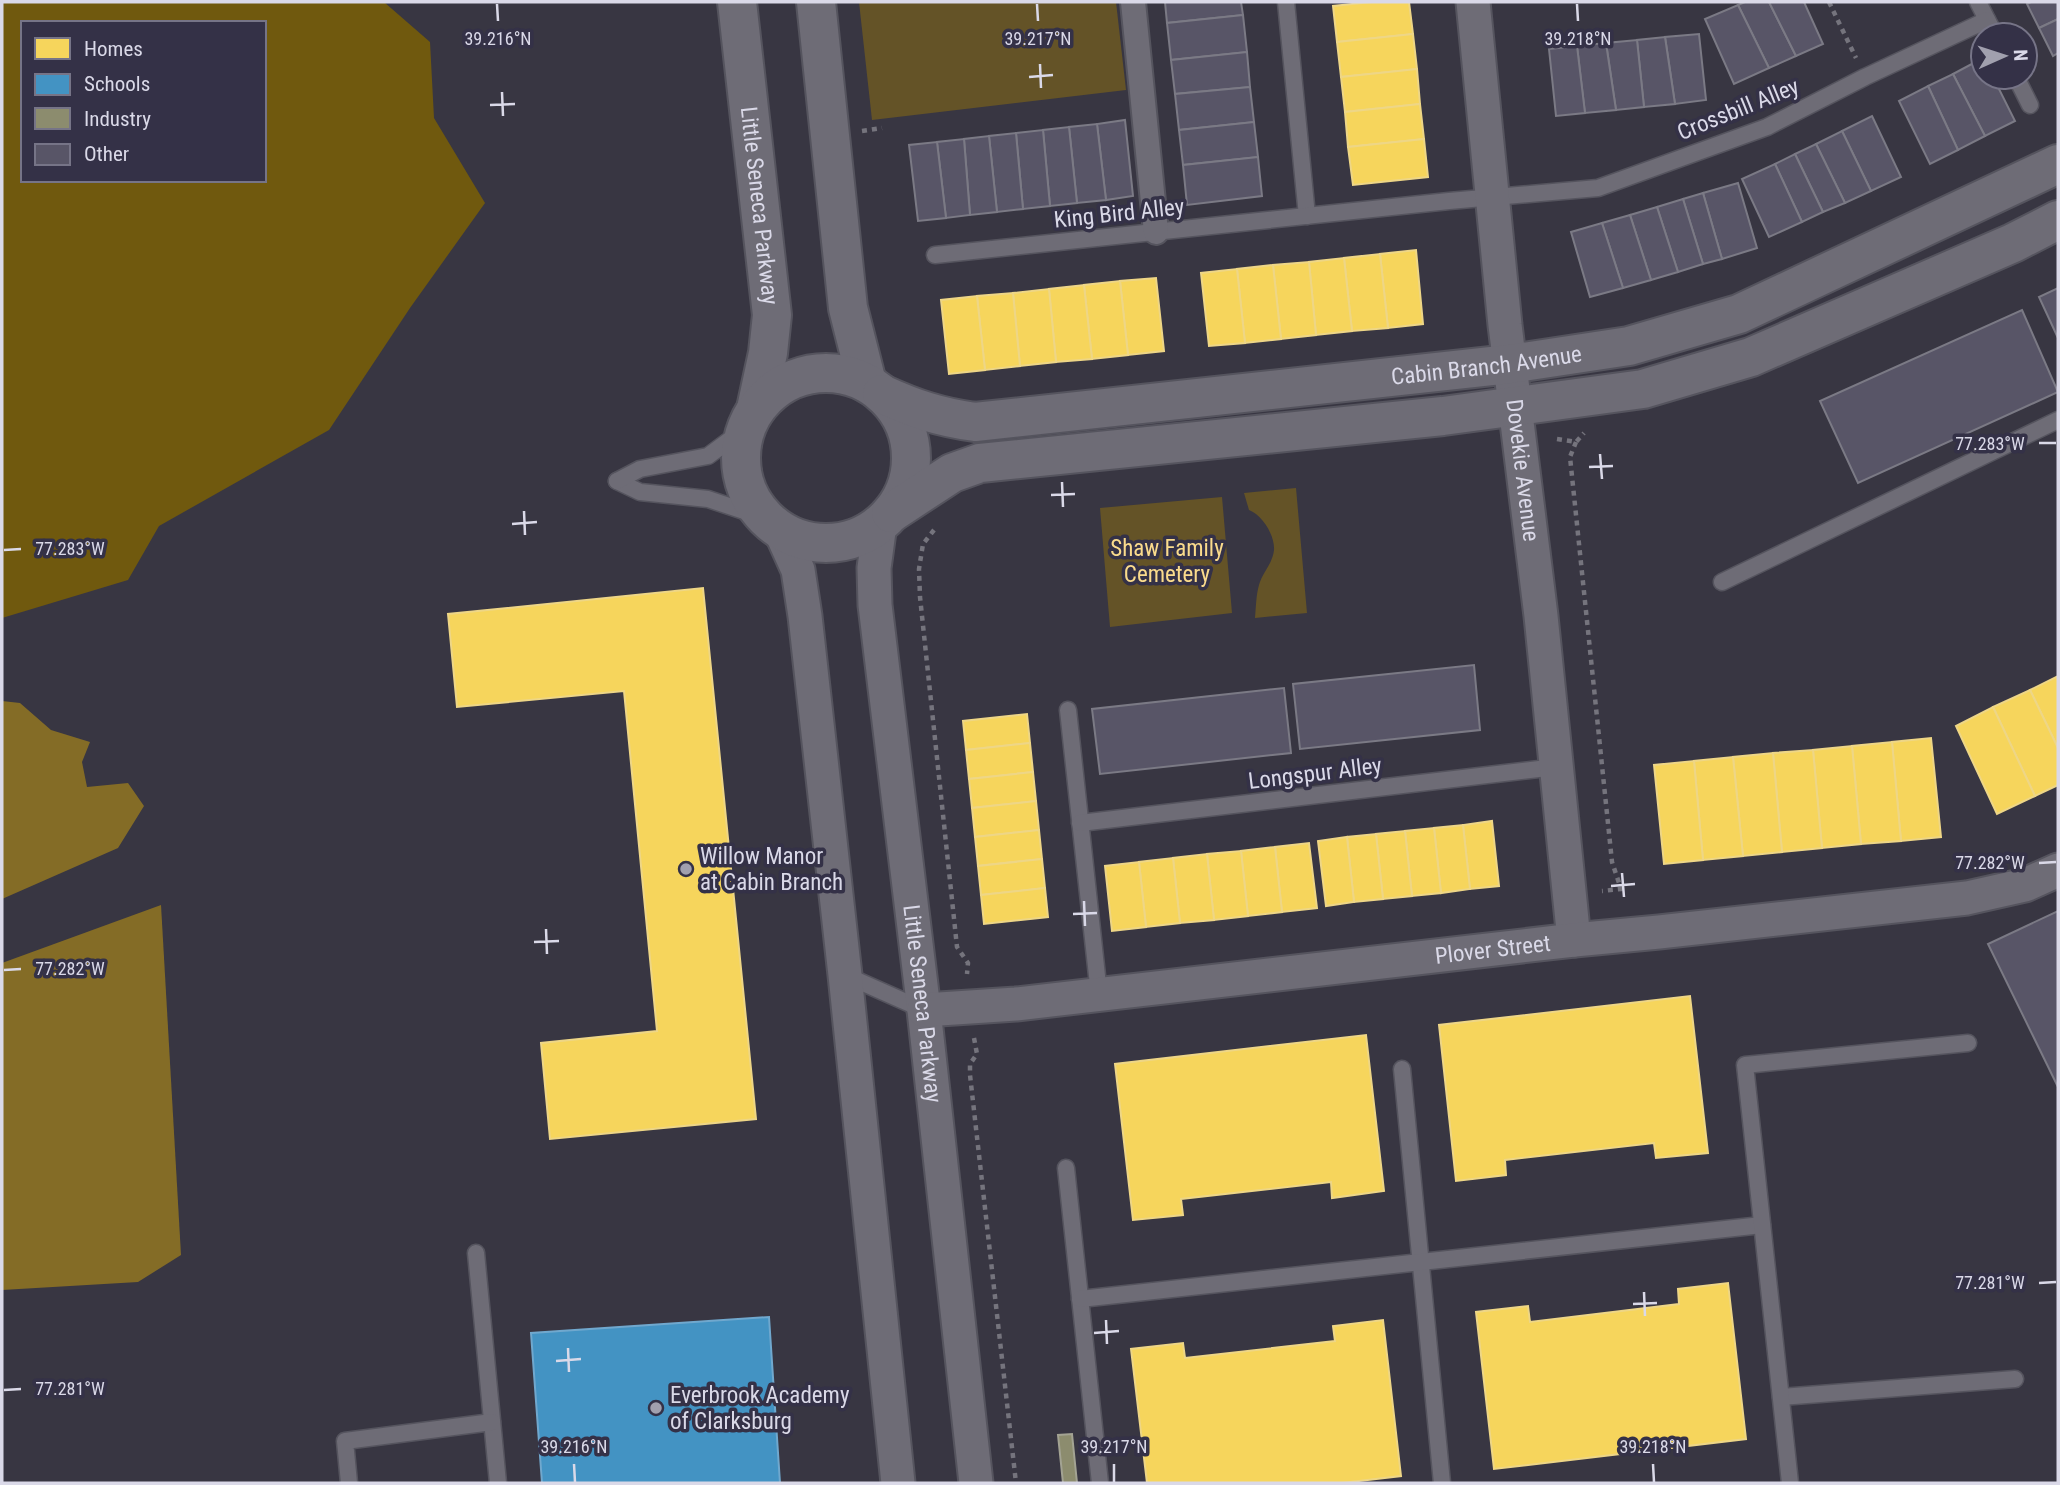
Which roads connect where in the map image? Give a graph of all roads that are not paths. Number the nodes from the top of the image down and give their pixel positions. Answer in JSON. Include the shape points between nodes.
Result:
{"nodes":[{"id":1,"x":737,"y":2,"type":"edge"},
{"id":2,"x":816,"y":2,"type":"edge"},
{"id":3,"x":1133,"y":2,"type":"edge"},
{"id":4,"x":1286,"y":2,"type":"edge"},
{"id":5,"x":1473,"y":2,"type":"edge"},
{"id":6,"x":1978,"y":2,"type":"edge"},
{"id":7,"x":1987,"y":20,"type":"joint"},
{"id":8,"x":2023,"y":91,"type":"edge"},
{"id":9,"x":2030,"y":105,"type":"dead end"},
{"id":10,"x":2058,"y":164,"type":"edge"},
{"id":11,"x":1493,"y":197,"type":"junction"},
{"id":12,"x":1307,"y":216,"type":"junction"},
{"id":13,"x":2058,"y":220,"type":"edge"},
{"id":14,"x":1156,"y":232,"type":"junction"},
{"id":15,"x":935,"y":255,"type":"dead end"},
{"id":16,"x":1510,"y":364,"type":"junction"},
{"id":17,"x":875,"y":388,"type":"junction"},
{"id":18,"x":1516,"y":407,"type":"junction"},
{"id":19,"x":751,"y":418,"type":"junction"},
{"id":20,"x":2058,"y":420,"type":"edge"},
{"id":21,"x":886,"y":518,"type":"junction"},
{"id":22,"x":772,"y":524,"type":"junction"},
{"id":23,"x":1723,"y":582,"type":"dead end"},
{"id":24,"x":1068,"y":710,"type":"dead end"},
{"id":25,"x":1556,"y":767,"type":"junction"},
{"id":26,"x":1080,"y":823,"type":"junction"},
{"id":27,"x":2058,"y":870,"type":"edge"},
{"id":28,"x":1574,"y":940,"type":"junction"},
{"id":29,"x":845,"y":975,"type":"junction"},
{"id":30,"x":1099,"y":994,"type":"junction"},
{"id":31,"x":924,"y":1010,"type":"junction"},
{"id":32,"x":1968,"y":1043,"type":"dead end"},
{"id":33,"x":1402,"y":1069,"type":"dead end"},
{"id":34,"x":1066,"y":1168,"type":"dead end"},
{"id":35,"x":1762,"y":1225,"type":"junction"},
{"id":36,"x":476,"y":1253,"type":"dead end"},
{"id":37,"x":1420,"y":1262,"type":"junction"},
{"id":38,"x":1080,"y":1299,"type":"junction"},
{"id":39,"x":2015,"y":1379,"type":"dead end"},
{"id":40,"x":1781,"y":1397,"type":"junction"},
{"id":41,"x":492,"y":1422,"type":"junction"},
{"id":42,"x":349,"y":1483,"type":"edge"},
{"id":43,"x":498,"y":1483,"type":"edge"},
{"id":44,"x":898,"y":1483,"type":"edge"},
{"id":45,"x":976,"y":1483,"type":"edge"},
{"id":46,"x":1100,"y":1483,"type":"edge"},
{"id":47,"x":1443,"y":1483,"type":"edge"},
{"id":48,"x":1790,"y":1483,"type":"edge"}],
"edges":[{"from":1,"to":19,"type":"street","name":"Little Seneca Parkway","via":[[772,315],[768,353]]},
{"from":2,"to":17,"type":"street","via":[[848,308]]},
{"from":3,"to":14,"type":"street"},
{"from":4,"to":12,"type":"lane"},
{"from":5,"to":11,"type":"street","name":"Dovekie Avenue"},
{"from":6,"to":7,"type":"lane"},
{"from":7,"to":11,"type":"lane","name":"Crossbill Alley","via":[[1767,127],[1598,188]]},
{"from":8,"to":9,"type":"lane"},
{"from":10,"to":16,"type":"street","name":"Cabin Branch Avenue","via":[[1739,314],[1629,346]]},
{"from":11,"to":12,"type":"lane","name":"King Bird Alley"},
{"from":11,"to":16,"type":"street","name":"Dovekie Avenue"},
{"from":12,"to":14,"type":"lane","name":"King Bird Alley"},
{"from":13,"to":18,"type":"street","name":"Cabin Branch Avenue","via":[[1751,357],[1643,389]]},
{"from":14,"to":15,"type":"lane","name":"King Bird Alley"},
{"from":16,"to":17,"type":"street","name":"Cabin Branch Avenue","via":[[975,422],[912,408]]},
{"from":16,"to":18,"type":"street","name":"Dovekie Avenue"},
{"from":17,"to":19,"type":"street","via":[[844,374],[819,373],[774,391]]},
{"from":17,"to":21,"type":"street","via":[[899,414],[909,439],[911,465],[904,490]]},
{"from":18,"to":21,"type":"street","name":"Cabin Branch Avenue","via":[[980,463],[951,473]]},
{"from":18,"to":25,"type":"street","name":"Dovekie Avenue"},
{"from":19,"to":22,"type":"street","via":[[741,451],[742,475],[751,498]]},
{"from":19,"to":22,"type":"lane","via":[[708,456],[640,468],[617,481],[640,492],[708,499]]},
{"from":20,"to":23,"type":"lane"},
{"from":21,"to":22,"type":"street","via":[[857,537],[831,543],[804,541]]},
{"from":21,"to":31,"type":"street","name":"Little Seneca Parkway","via":[[874,568],[875,605]]},
{"from":22,"to":29,"type":"street","via":[[800,582]]},
{"from":24,"to":26,"type":"lane"},
{"from":25,"to":26,"type":"lane","name":"Longspur Alley"},
{"from":25,"to":28,"type":"street","name":"Dovekie Avenue"},
{"from":26,"to":30,"type":"lane"},
{"from":27,"to":28,"type":"street","name":"Plover Street","via":[[2025,886],[1967,898]]},
{"from":28,"to":30,"type":"street","name":"Plover Street"},
{"from":29,"to":31,"type":"lane"},
{"from":29,"to":44,"type":"street"},
{"from":30,"to":31,"type":"street","name":"Plover Street"},
{"from":31,"to":45,"type":"street","name":"Little Seneca Parkway"},
{"from":32,"to":35,"type":"lane","via":[[1745,1065]]},
{"from":33,"to":37,"type":"lane"},
{"from":34,"to":38,"type":"lane"},
{"from":35,"to":37,"type":"lane"},
{"from":35,"to":40,"type":"lane"},
{"from":36,"to":41,"type":"lane"},
{"from":37,"to":38,"type":"lane"},
{"from":37,"to":47,"type":"lane"},
{"from":38,"to":46,"type":"lane"},
{"from":39,"to":40,"type":"lane"},
{"from":40,"to":48,"type":"lane"},
{"from":41,"to":42,"type":"lane","via":[[345,1441]]},
{"from":41,"to":43,"type":"lane"}]}
